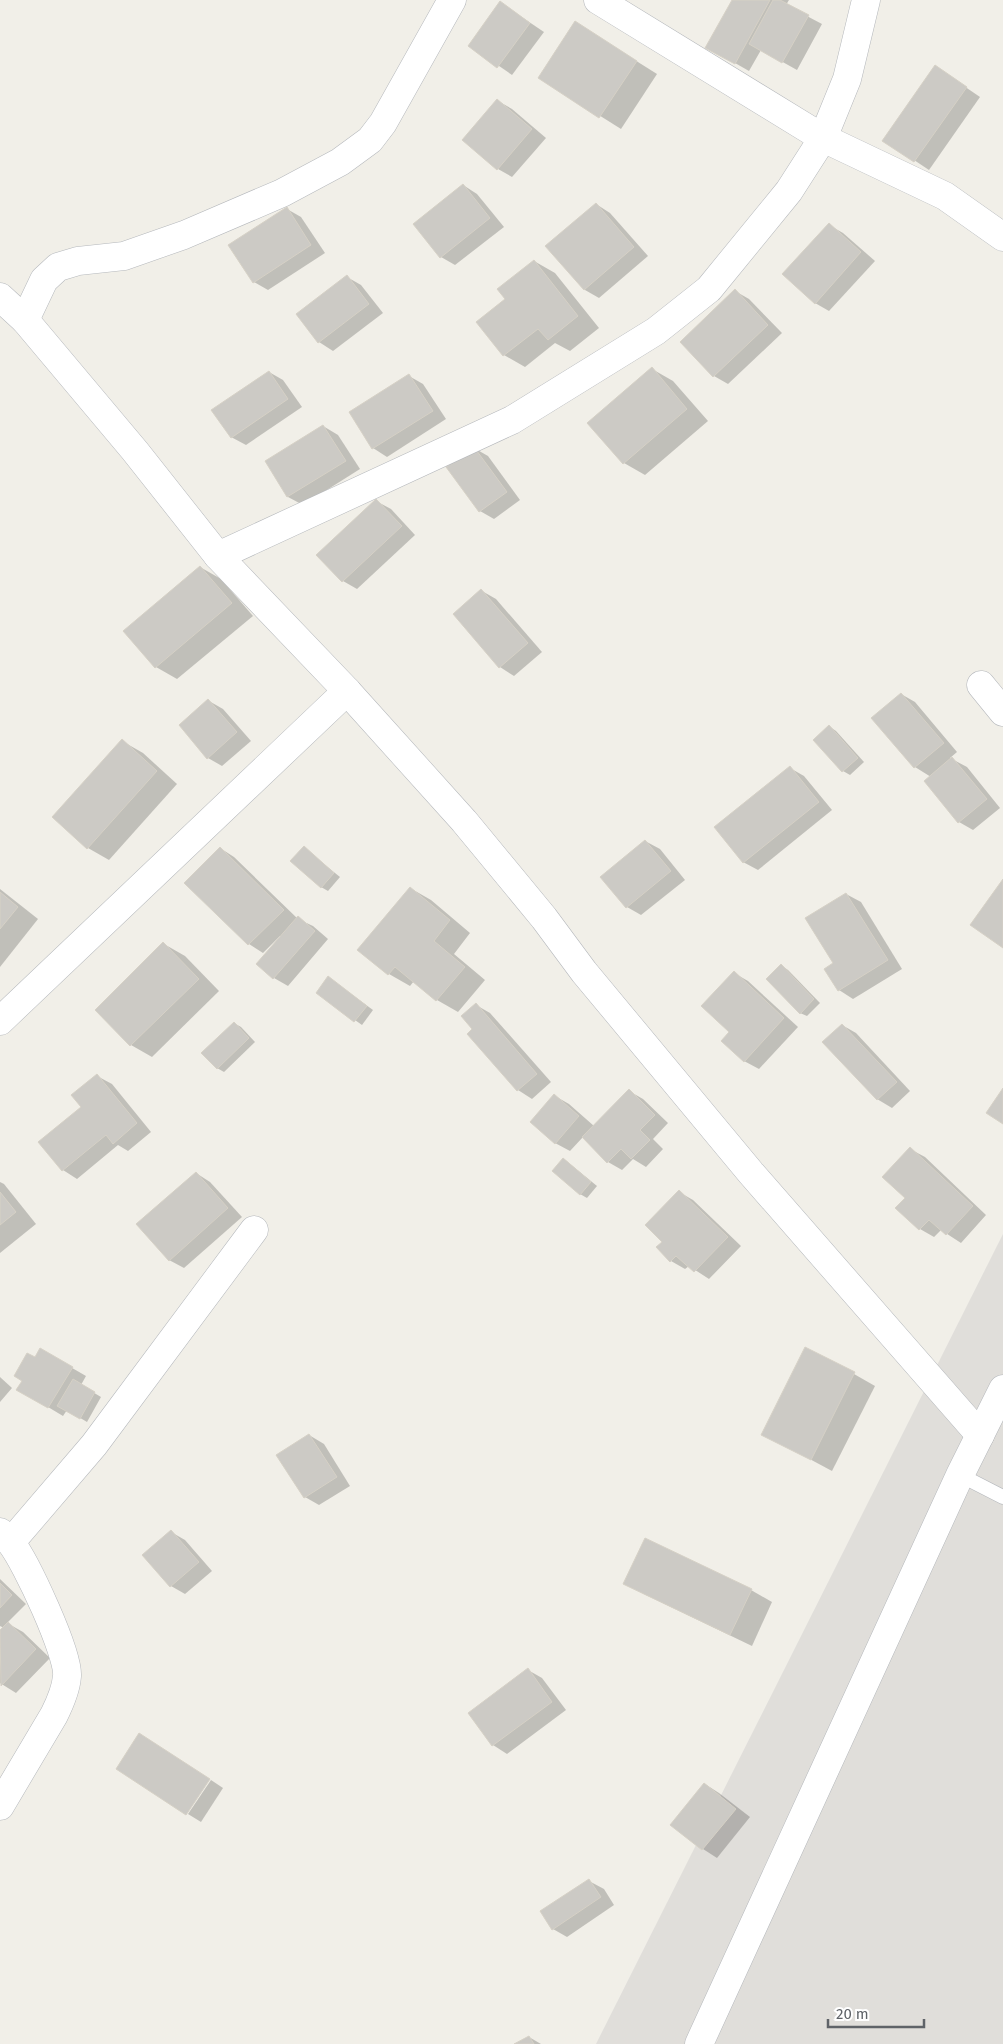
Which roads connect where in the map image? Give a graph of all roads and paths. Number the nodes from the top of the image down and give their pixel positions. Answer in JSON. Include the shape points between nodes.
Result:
{"nodes":[{"id":1,"x":452,"y":0,"type":"edge"},
{"id":2,"x":598,"y":0,"type":"edge"},
{"id":3,"x":866,"y":0,"type":"edge"},
{"id":4,"x":822,"y":138,"type":"junction"},
{"id":5,"x":1003,"y":237,"type":"edge"},
{"id":6,"x":0,"y":297,"type":"edge"},
{"id":7,"x":25,"y":320,"type":"junction"},
{"id":8,"x":218,"y":556,"type":"junction"},
{"id":9,"x":981,"y":685,"type":"dead end"},
{"id":10,"x":347,"y":691,"type":"junction"},
{"id":11,"x":1003,"y":712,"type":"edge"},
{"id":12,"x":0,"y":1021,"type":"edge"},
{"id":13,"x":254,"y":1230,"type":"dead end"},
{"id":14,"x":1003,"y":1389,"type":"edge"},
{"id":15,"x":980,"y":1435,"type":"junction"},
{"id":16,"x":960,"y":1475,"type":"junction"},
{"id":17,"x":1003,"y":1497,"type":"edge"},
{"id":18,"x":5,"y":1537,"type":"edge"},
{"id":19,"x":0,"y":1806,"type":"edge"},
{"id":20,"x":699,"y":2044,"type":"edge"}],
"edges":[{"from":1,"to":7,"type":"street","via":[[383,123],[370,140],[340,162],[282,193],[184,235],[124,256],[78,261],[58,268],[44,280]]},
{"from":2,"to":4,"type":"street"},
{"from":3,"to":4,"type":"street","via":[[847,79]]},
{"from":4,"to":5,"type":"street","via":[[945,196]]},
{"from":4,"to":8,"type":"street","via":[[789,191],[709,289],[656,330],[512,420]]},
{"from":6,"to":7,"type":"street"},
{"from":7,"to":8,"type":"street"},
{"from":8,"to":10,"type":"street"},
{"from":9,"to":11,"type":"street"},
{"from":10,"to":12,"type":"street"},
{"from":10,"to":15,"type":"street","via":[[464,821],[751,1173]]},
{"from":13,"to":18,"type":"street","via":[[94,1445]]},
{"from":14,"to":15,"type":"street"},
{"from":15,"to":16,"type":"street"},
{"from":16,"to":17,"type":"lane"},
{"from":16,"to":20,"type":"street"},
{"from":18,"to":19,"type":"street","via":[[36,1587],[62,1650],[68,1674],[62,1700],[54,1716]]}]}
